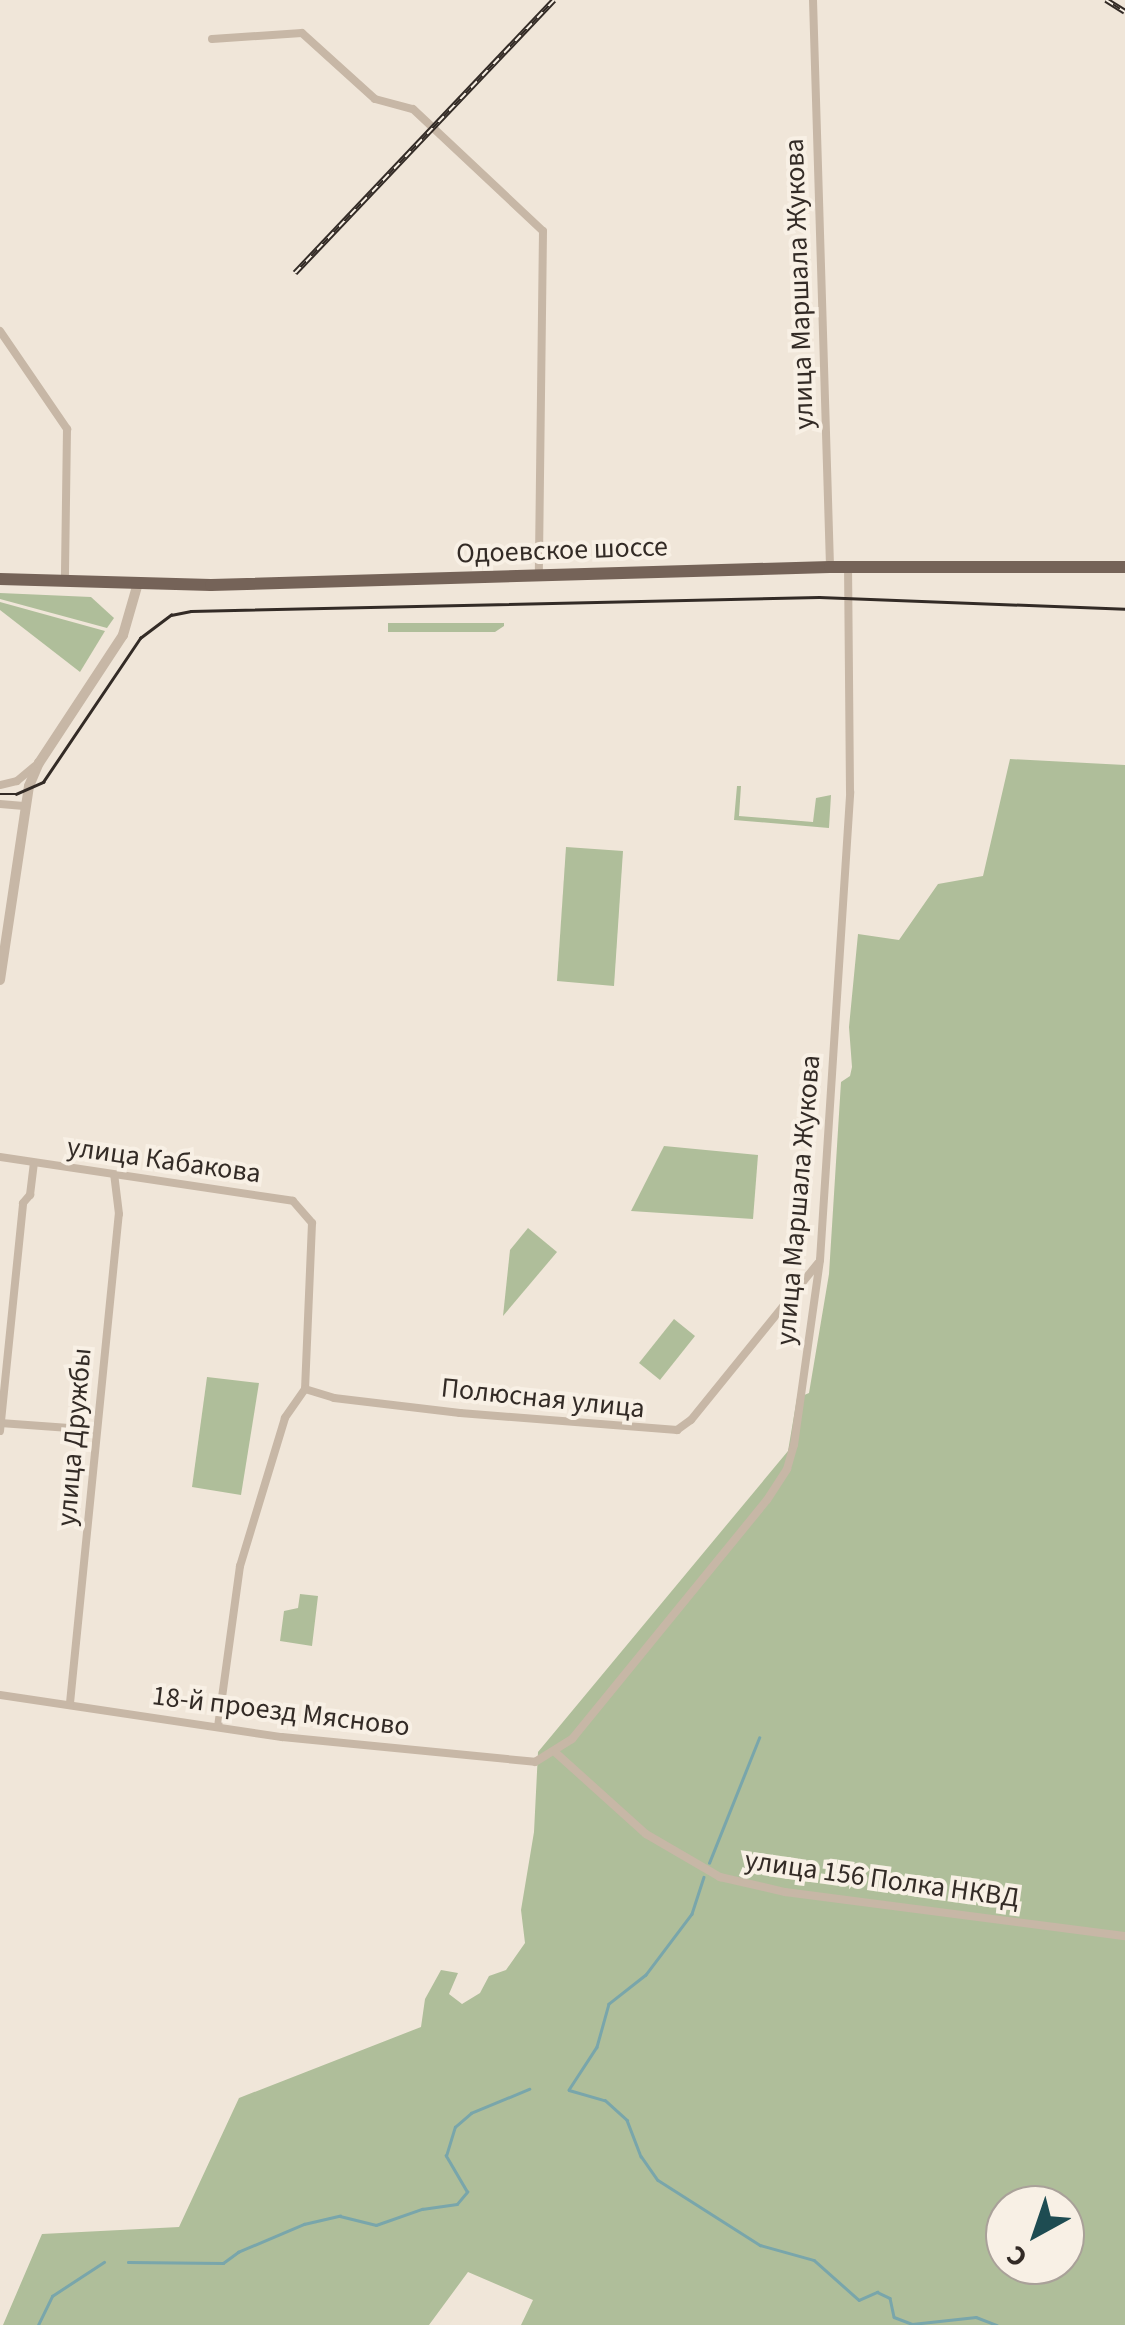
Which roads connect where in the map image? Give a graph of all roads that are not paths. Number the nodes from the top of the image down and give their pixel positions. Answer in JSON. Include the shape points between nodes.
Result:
{"nodes":[{"id":1,"x":813,"y":0,"type":"edge"},
{"id":2,"x":212,"y":38,"type":"dead end"},
{"id":3,"x":0,"y":331,"type":"edge"},
{"id":4,"x":830,"y":566,"type":"junction"},
{"id":5,"x":848,"y":567,"type":"junction"},
{"id":6,"x":1125,"y":567,"type":"edge"},
{"id":7,"x":539,"y":575,"type":"junction"},
{"id":8,"x":0,"y":579,"type":"edge"},
{"id":9,"x":64,"y":582,"type":"junction"},
{"id":10,"x":138,"y":583,"type":"junction"},
{"id":11,"x":38,"y":763,"type":"junction"},
{"id":12,"x":0,"y":784,"type":"edge"},
{"id":13,"x":0,"y":804,"type":"edge"},
{"id":14,"x":24,"y":806,"type":"junction"},
{"id":15,"x":0,"y":980,"type":"edge"},
{"id":16,"x":0,"y":1157,"type":"edge"},
{"id":17,"x":34,"y":1164,"type":"junction"},
{"id":18,"x":114,"y":1175,"type":"junction"},
{"id":19,"x":820,"y":1260,"type":"junction"},
{"id":20,"x":305,"y":1389,"type":"junction"},
{"id":21,"x":0,"y":1423,"type":"edge"},
{"id":22,"x":97,"y":1430,"type":"junction"},
{"id":23,"x":0,"y":1431,"type":"edge"},
{"id":24,"x":0,"y":1696,"type":"edge"},
{"id":25,"x":70,"y":1704,"type":"junction"},
{"id":26,"x":218,"y":1727,"type":"junction"},
{"id":27,"x":556,"y":1752,"type":"junction"},
{"id":28,"x":1125,"y":1936,"type":"edge"}],
"edges":[{"from":1,"to":4,"type":"street","name":"улица Маршала Жукова"},
{"from":2,"to":7,"type":"street","via":[[302,33],[374,99],[413,109],[542,231]]},
{"from":3,"to":9,"type":"street","via":[[66,429]]},
{"from":4,"to":5,"type":"main road","name":"Одоевское шоссе"},
{"from":4,"to":7,"type":"main road","name":"Одоевское шоссе"},
{"from":5,"to":6,"type":"main road","name":"Одоевское шоссе"},
{"from":5,"to":19,"type":"street","name":"улица Маршала Жукова","via":[[850,792]]},
{"from":7,"to":10,"type":"main road","name":"Одоевское шоссе"},
{"from":8,"to":9,"type":"main road","name":"Одоевское шоссе"},
{"from":9,"to":10,"type":"main road","name":"Одоевское шоссе"},
{"from":10,"to":11,"type":"street","via":[[123,635]]},
{"from":11,"to":12,"type":"street","via":[[17,781]]},
{"from":11,"to":14,"type":"street"},
{"from":13,"to":14,"type":"street"},
{"from":14,"to":15,"type":"street"},
{"from":16,"to":17,"type":"street","name":"улица Кабакова"},
{"from":17,"to":18,"type":"street","name":"улица Кабакова"},
{"from":17,"to":21,"type":"street","via":[[23,1203]]},
{"from":18,"to":20,"type":"street","name":"улица Кабакова","via":[[293,1201],[312,1222]]},
{"from":18,"to":22,"type":"street","name":"улица Дружбы","via":[[118,1214]]},
{"from":19,"to":20,"type":"street","name":"Полюсная улица","via":[[677,1430],[460,1413]]},
{"from":19,"to":27,"type":"street","name":"улица Маршала Жукова","via":[[787,1469],[752,1520]]},
{"from":20,"to":26,"type":"street","via":[[284,1418],[240,1566]]},
{"from":21,"to":22,"type":"street"},
{"from":21,"to":23,"type":"street"},
{"from":22,"to":25,"type":"street","name":"улица Дружбы"},
{"from":24,"to":25,"type":"street","name":"18-й проезд Мясново"},
{"from":25,"to":26,"type":"street","name":"18-й проезд Мясново"},
{"from":26,"to":27,"type":"street","name":"18-й проезд Мясново","via":[[534,1762]]},
{"from":27,"to":28,"type":"street","name":"улица 156 Полка НКВД","via":[[646,1834],[720,1877],[785,1892]]}]}
